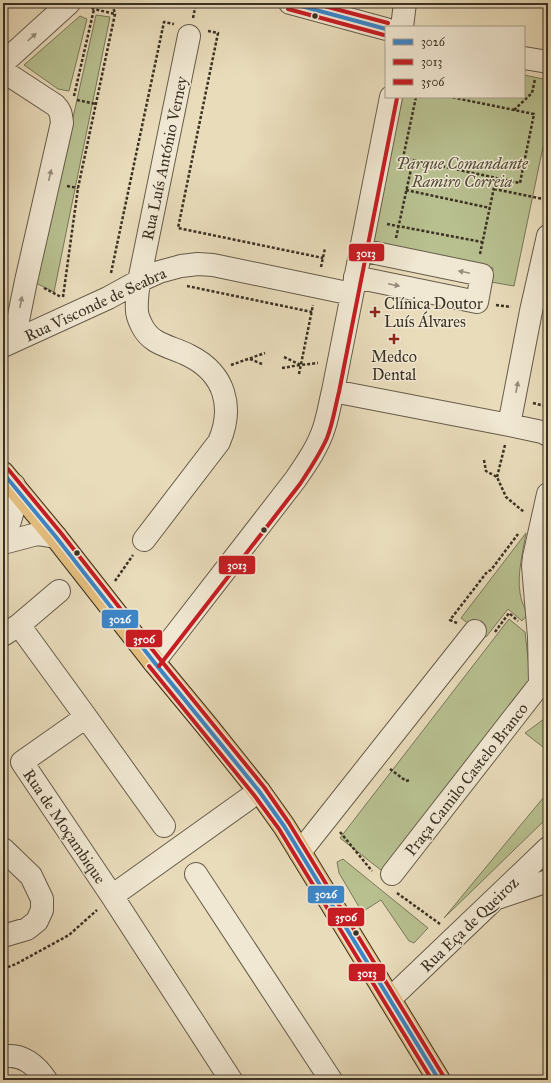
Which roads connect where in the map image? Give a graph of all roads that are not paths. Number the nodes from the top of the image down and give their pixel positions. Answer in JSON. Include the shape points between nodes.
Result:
{"nodes":[{"id":1,"x":290,"y":3,"type":"edge"},
{"id":2,"x":405,"y":3,"type":"edge"},
{"id":3,"x":76,"y":4,"type":"edge"},
{"id":4,"x":402,"y":26,"type":"edge"},
{"id":5,"x":385,"y":29,"type":"edge"},
{"id":6,"x":189,"y":36,"type":"dead end"},
{"id":7,"x":3,"y":63,"type":"edge"},
{"id":8,"x":3,"y":71,"type":"edge"},
{"id":9,"x":391,"y":98,"type":"edge"},
{"id":10,"x":548,"y":236,"type":"edge"},
{"id":11,"x":361,"y":250,"type":"junction"},
{"id":12,"x":544,"y":274,"type":"edge"},
{"id":13,"x":139,"y":281,"type":"junction"},
{"id":14,"x":354,"y":286,"type":"junction"},
{"id":15,"x":9,"y":343,"type":"edge"},
{"id":16,"x":333,"y":391,"type":"junction"},
{"id":17,"x":507,"y":434,"type":"junction"},
{"id":18,"x":548,"y":435,"type":"edge"},
{"id":19,"x":8,"y":479,"type":"edge"},
{"id":20,"x":548,"y":494,"type":"edge"},
{"id":21,"x":3,"y":534,"type":"edge"},
{"id":22,"x":56,"y":537,"type":"junction"},
{"id":23,"x":144,"y":540,"type":"road end"},
{"id":24,"x":3,"y":543,"type":"edge"},
{"id":25,"x":59,"y":591,"type":"dead end"},
{"id":26,"x":11,"y":630,"type":"edge"},
{"id":27,"x":484,"y":633,"type":"road end"},
{"id":28,"x":154,"y":662,"type":"junction"},
{"id":29,"x":86,"y":717,"type":"junction"},
{"id":30,"x":259,"y":791,"type":"junction"},
{"id":31,"x":164,"y":826,"type":"dead end"},
{"id":32,"x":548,"y":848,"type":"edge"},
{"id":33,"x":300,"y":852,"type":"junction"},
{"id":34,"x":7,"y":859,"type":"edge"},
{"id":35,"x":196,"y":874,"type":"dead end"},
{"id":36,"x":387,"y":879,"type":"road end"},
{"id":37,"x":548,"y":881,"type":"edge"},
{"id":38,"x":112,"y":896,"type":"junction"},
{"id":39,"x":496,"y":898,"type":"junction"},
{"id":40,"x":3,"y":936,"type":"edge"},
{"id":41,"x":390,"y":999,"type":"junction"},
{"id":42,"x":3,"y":1057,"type":"edge"},
{"id":43,"x":46,"y":1080,"type":"edge"},
{"id":44,"x":231,"y":1080,"type":"edge"},
{"id":45,"x":331,"y":1080,"type":"edge"},
{"id":46,"x":439,"y":1080,"type":"edge"}],
"edges":[{"from":1,"to":5,"type":"street"},
{"from":2,"to":4,"type":"street"},
{"from":7,"to":3,"type":"street","one_way":true},
{"from":6,"to":13,"type":"street","name":"Rua Luís António Verney"},
{"from":15,"to":8,"type":"street","one_way":true,"via":[[26,281],[62,123],[59,108],[55,104]]},
{"from":9,"to":11,"type":"street"},
{"from":10,"to":12,"type":"street"},
{"from":11,"to":14,"type":"street"},
{"from":14,"to":11,"type":"street","name":"Rua Visconde de Seabra","one_way":true,"via":[[477,302],[482,275]]},
{"from":17,"to":12,"type":"street","one_way":true,"via":[[531,311]]},
{"from":13,"to":14,"type":"street","name":"Rua Visconde de Seabra","via":[[158,272],[181,266],[213,264],[317,287]]},
{"from":13,"to":15,"type":"street","name":"Rua Visconde de Seabra"},
{"from":13,"to":23,"type":"street","name":"Rua Luís António Verney","via":[[136,312],[142,327],[156,342],[200,361],[221,387],[226,409],[226,420],[219,442]]},
{"from":14,"to":16,"type":"street"},
{"from":16,"to":17,"type":"street"},
{"from":16,"to":28,"type":"street","via":[[324,430],[307,463]]},
{"from":17,"to":18,"type":"street","via":[[542,432]]},
{"from":19,"to":21,"type":"street","via":[[14,507]]},
{"from":19,"to":22,"type":"main road"},
{"from":20,"to":36,"type":"street","name":"Praça Camilo Castelo Branco","via":[[533,566],[540,684]]},
{"from":22,"to":24,"type":"street","via":[[37,534]]},
{"from":22,"to":28,"type":"main road"},
{"from":25,"to":26,"type":"street"},
{"from":26,"to":29,"type":"street"},
{"from":27,"to":33,"type":"street"},
{"from":28,"to":30,"type":"main road"},
{"from":29,"to":31,"type":"street"},
{"from":29,"to":38,"type":"street","name":"Rua de Moçambique","via":[[22,762]]},
{"from":30,"to":33,"type":"main road"},
{"from":30,"to":38,"type":"street","name":"Rua de Moçambique"},
{"from":32,"to":39,"type":"street","name":"Rua Eça de Queiroz"},
{"from":33,"to":41,"type":"main road"},
{"from":34,"to":40,"type":"street","via":[[31,876],[42,899],[42,910],[37,921],[27,929]]},
{"from":35,"to":45,"type":"street"},
{"from":37,"to":39,"type":"street"},
{"from":38,"to":44,"type":"street","name":"Rua de Moçambique"},
{"from":39,"to":41,"type":"street","name":"Rua Eça de Queiroz"},
{"from":41,"to":46,"type":"main road"},
{"from":42,"to":43,"type":"street","via":[[21,1058],[33,1064]]}]}
